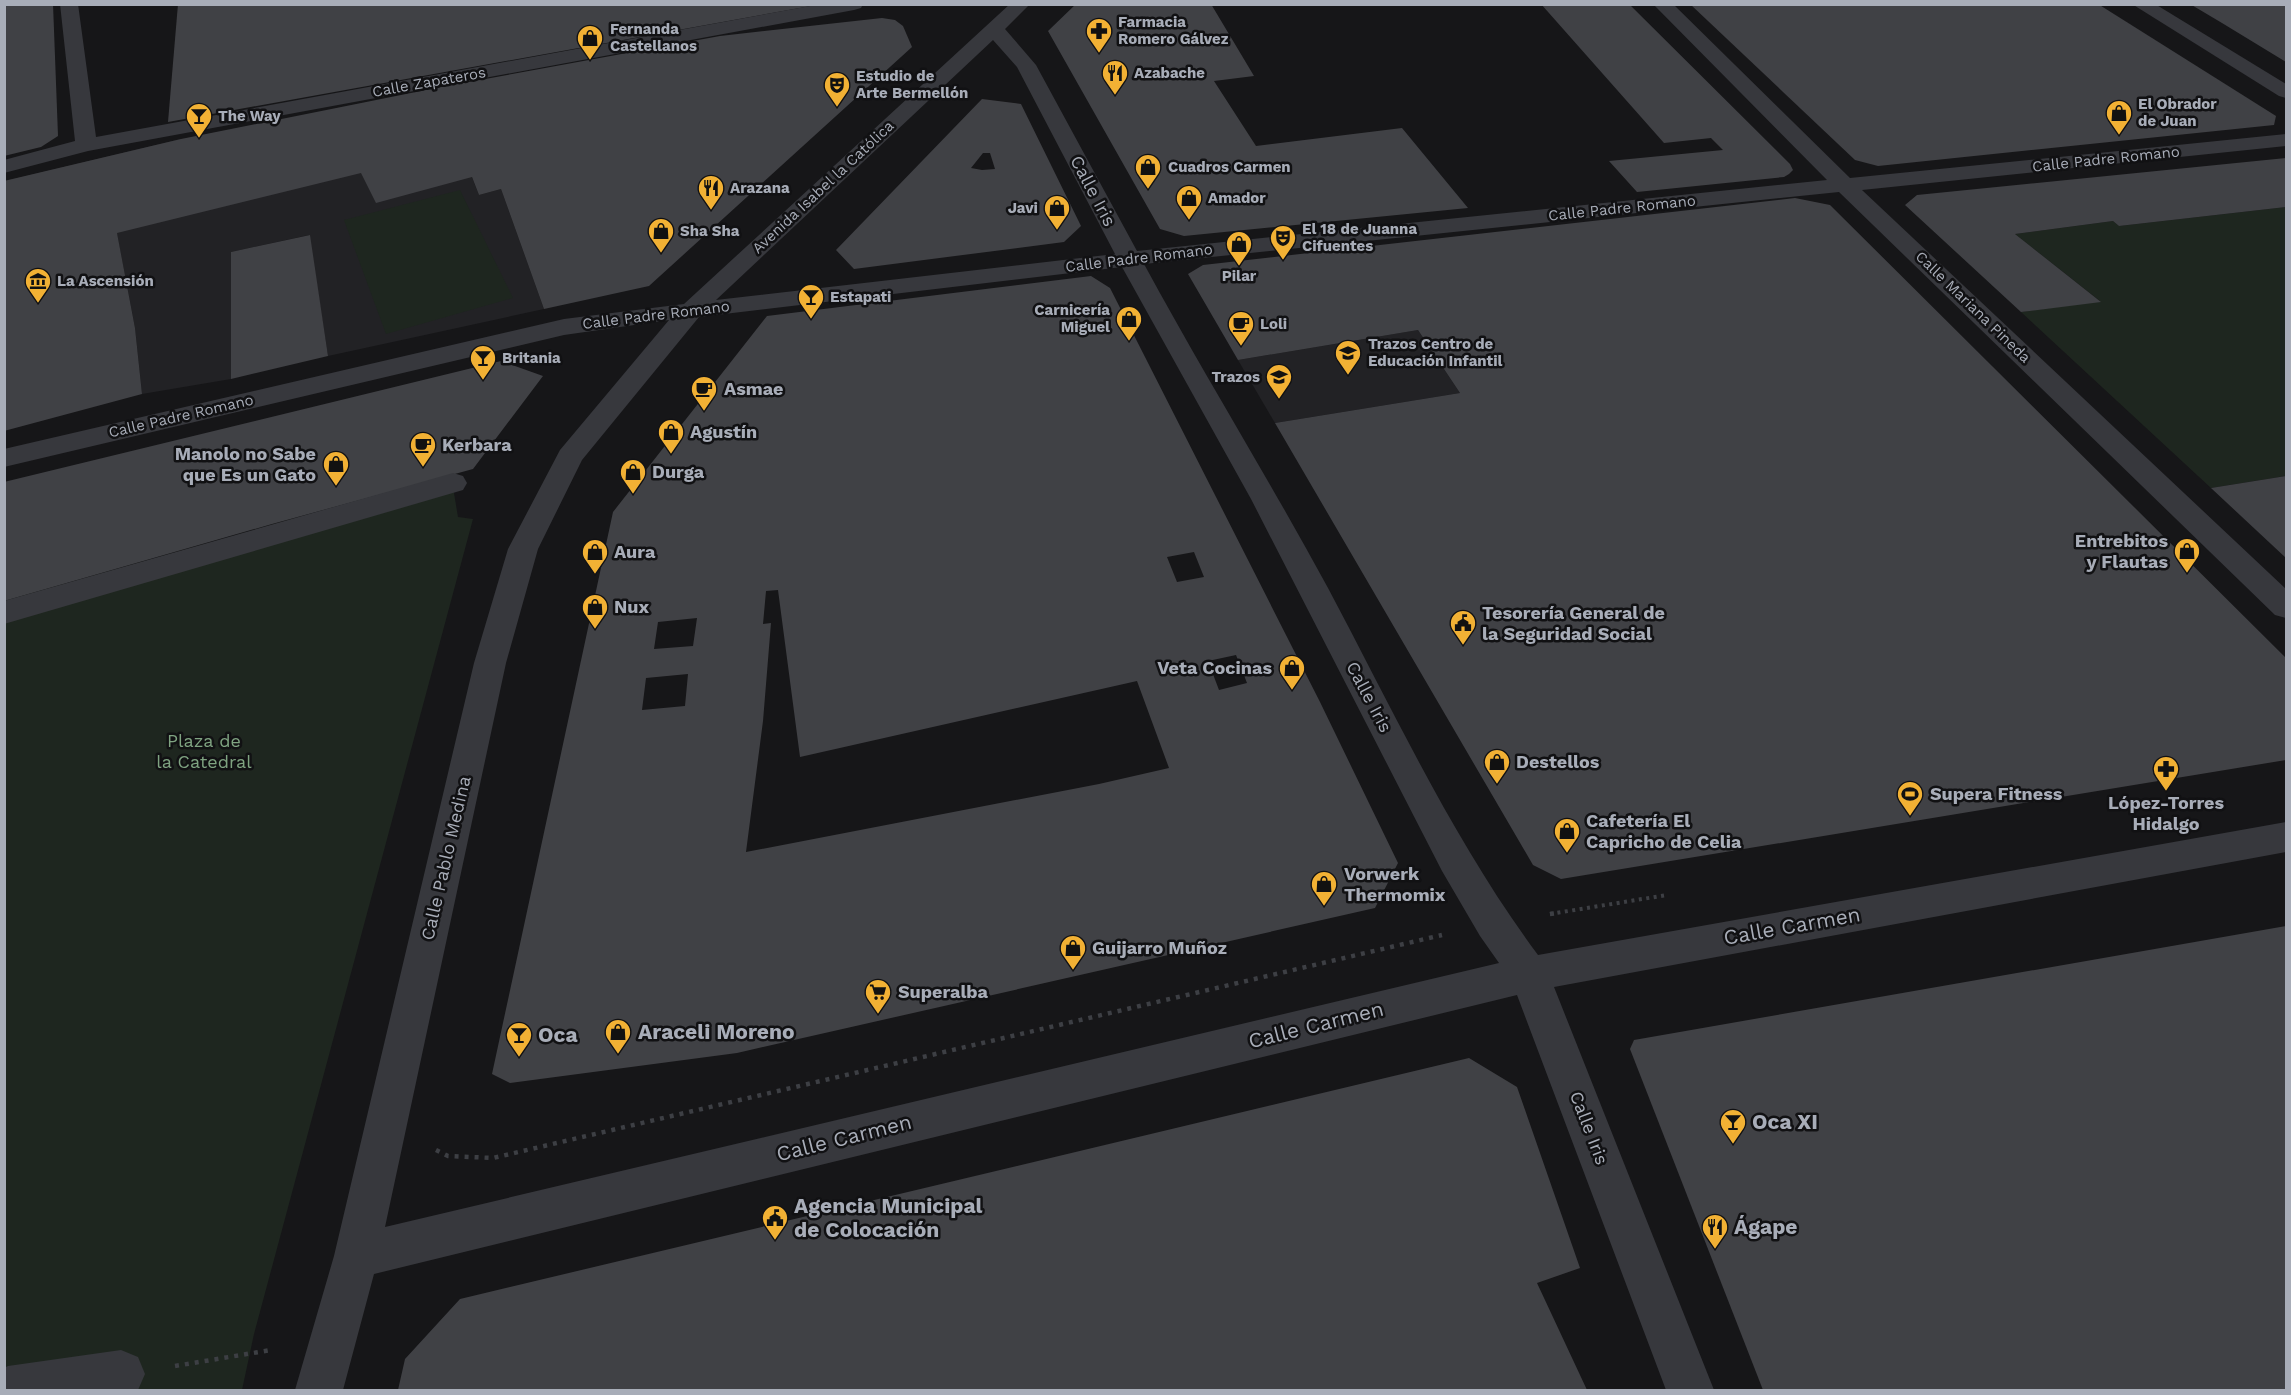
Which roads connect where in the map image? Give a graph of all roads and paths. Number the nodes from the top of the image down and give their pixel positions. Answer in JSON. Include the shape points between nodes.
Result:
{"nodes":[{"id":1,"x":69,"y":4,"type":"edge"},
{"id":2,"x":854,"y":4,"type":"edge"},
{"id":3,"x":1021,"y":4,"type":"edge"},
{"id":4,"x":1662,"y":4,"type":"edge"},
{"id":5,"x":2141,"y":4,"type":"edge"},
{"id":6,"x":1004,"y":18,"type":"edge"},
{"id":7,"x":2286,"y":92,"type":"edge"},
{"id":8,"x":2286,"y":140,"type":"edge"},
{"id":9,"x":86,"y":145,"type":"junction"},
{"id":10,"x":4,"y":166,"type":"edge"},
{"id":11,"x":1846,"y":186,"type":"junction"},
{"id":12,"x":1129,"y":259,"type":"junction"},
{"id":13,"x":691,"y":310,"type":"junction"},
{"id":14,"x":650,"y":360,"type":"joint"},
{"id":15,"x":4,"y":458,"type":"edge"},
{"id":16,"x":453,"y":483,"type":"dead end"},
{"id":17,"x":2286,"y":608,"type":"edge"},
{"id":18,"x":4,"y":613,"type":"edge"},
{"id":19,"x":2286,"y":837,"type":"edge"},
{"id":20,"x":1530,"y":974,"type":"junction"},
{"id":21,"x":356,"y":1256,"type":"junction"},
{"id":22,"x":332,"y":1340,"type":"junction"},
{"id":23,"x":121,"y":1374,"type":"joint"},
{"id":24,"x":8,"y":1390,"type":"edge"},
{"id":25,"x":319,"y":1390,"type":"edge"},
{"id":26,"x":1690,"y":1390,"type":"edge"}],
"edges":[{"from":1,"to":9,"type":"street"},
{"from":2,"to":9,"type":"street","name":"Calle Zapateros"},
{"from":3,"to":6,"type":"street","name":"Avenida Isabel la Católica"},
{"from":4,"to":11,"type":"street","name":"Calle Mariana Pineda"},
{"from":5,"to":7,"type":"street"},
{"from":6,"to":12,"type":"street","name":"Calle Iris"},
{"from":6,"to":13,"type":"street","name":"Avenida Isabel la Católica"},
{"from":8,"to":11,"type":"street","name":"Calle Padre Romano"},
{"from":9,"to":10,"type":"street","name":"Calle Zapateros"},
{"from":11,"to":12,"type":"street","name":"Calle Padre Romano"},
{"from":11,"to":17,"type":"street","name":"Calle Mariana Pineda"},
{"from":12,"to":13,"type":"street","name":"Calle Padre Romano"},
{"from":12,"to":20,"type":"street","name":"Calle Iris","via":[[1265,499],[1455,860],[1493,924]]},
{"from":13,"to":14,"type":"street","name":"Avenida Isabel la Católica"},
{"from":13,"to":15,"type":"street","name":"Calle Padre Romano","via":[[564,327]]},
{"from":14,"to":21,"type":"street","name":"Calle Pablo Medina","via":[[570,456],[522,549],[490,663]]},
{"from":16,"to":18,"type":"street"},
{"from":19,"to":20,"type":"street","name":"Calle Carmen"},
{"from":20,"to":21,"type":"street","name":"Calle Carmen"},
{"from":20,"to":26,"type":"street","name":"Calle Iris"},
{"from":21,"to":22,"type":"street","name":"Calle Pablo Medina"},
{"from":22,"to":23,"type":"path"},
{"from":22,"to":25,"type":"street","name":"Calle Pablo Medina"},
{"from":23,"to":24,"type":"street"}]}
